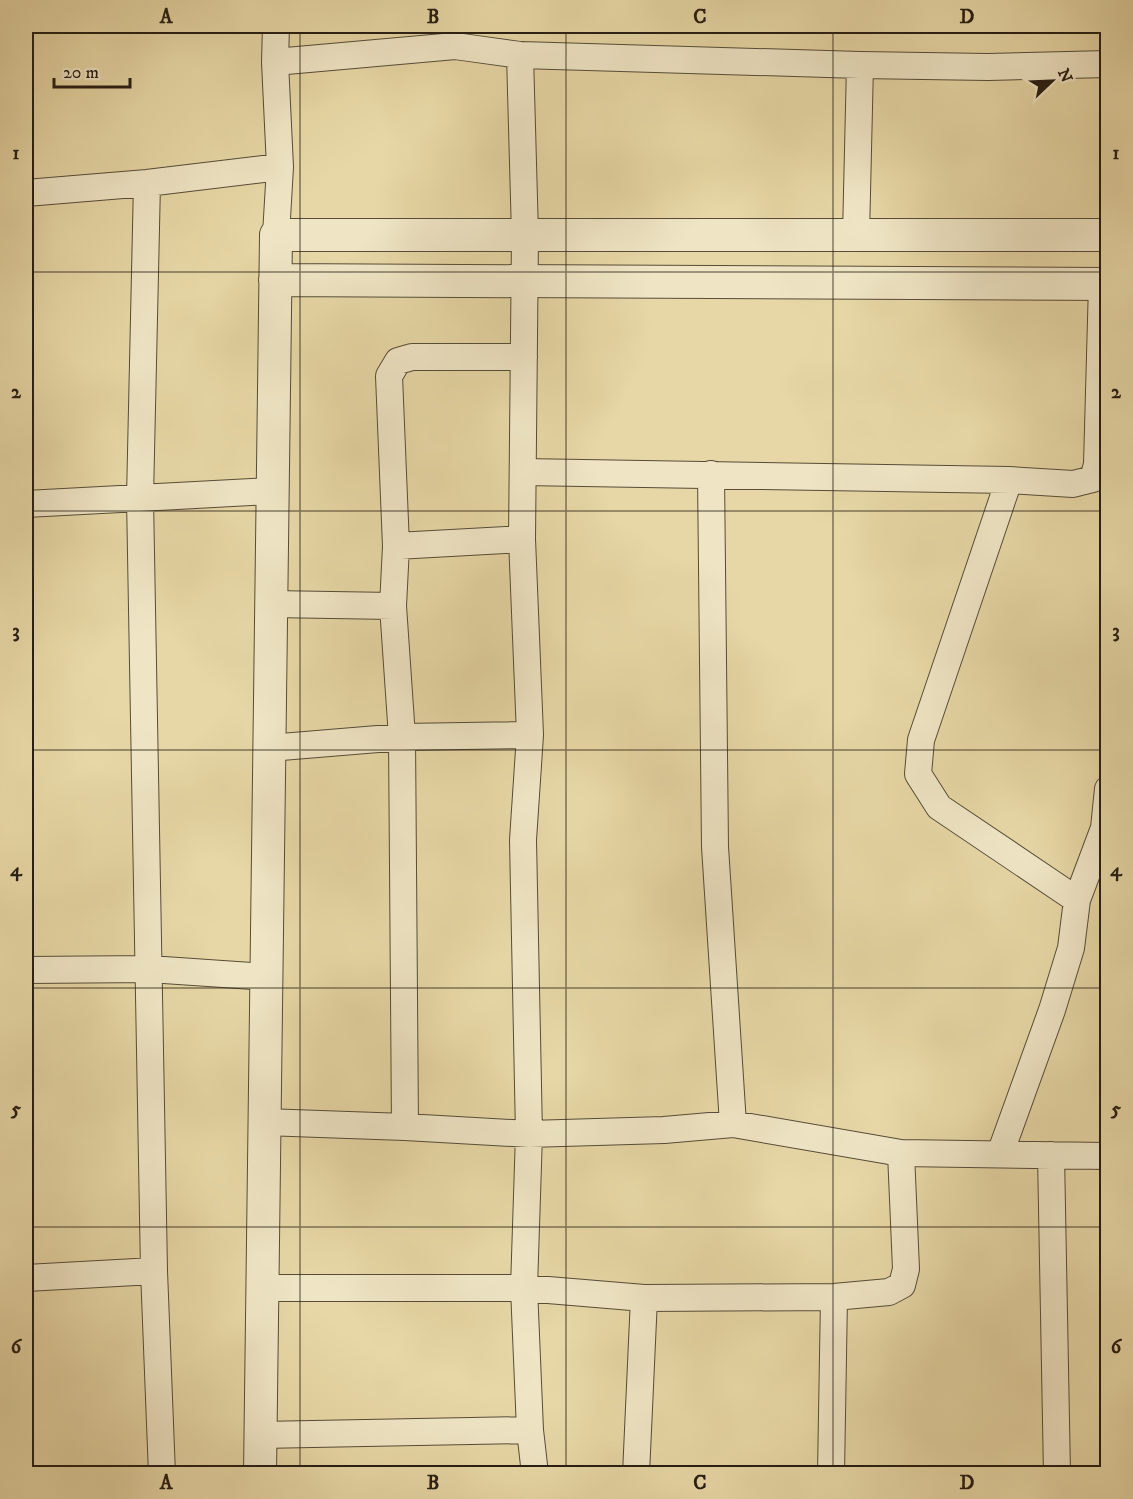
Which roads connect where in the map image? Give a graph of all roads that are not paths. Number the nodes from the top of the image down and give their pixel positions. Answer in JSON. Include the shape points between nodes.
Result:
{"nodes":[{"id":1,"x":276,"y":26,"type":"edge"},
{"id":2,"x":456,"y":36,"type":"edge"},
{"id":3,"x":520,"y":55,"type":"junction"},
{"id":4,"x":274,"y":62,"type":"junction"},
{"id":5,"x":1107,"y":64,"type":"edge"},
{"id":6,"x":860,"y":65,"type":"junction"},
{"id":7,"x":280,"y":167,"type":"junction"},
{"id":8,"x":147,"y":183,"type":"junction"},
{"id":9,"x":26,"y":193,"type":"edge"},
{"id":10,"x":276,"y":235,"type":"junction"},
{"id":11,"x":525,"y":235,"type":"junction"},
{"id":12,"x":856,"y":235,"type":"junction"},
{"id":13,"x":1107,"y":235,"type":"edge"},
{"id":14,"x":275,"y":280,"type":"junction"},
{"id":15,"x":524,"y":281,"type":"junction"},
{"id":16,"x":1105,"y":284,"type":"edge"},
{"id":17,"x":525,"y":357,"type":"junction"},
{"id":18,"x":523,"y":472,"type":"junction"},
{"id":19,"x":711,"y":474,"type":"junction"},
{"id":20,"x":1009,"y":480,"type":"junction"},
{"id":21,"x":272,"y":491,"type":"junction"},
{"id":22,"x":140,"y":498,"type":"junction"},
{"id":23,"x":26,"y":504,"type":"edge"},
{"id":24,"x":522,"y":539,"type":"junction"},
{"id":25,"x":396,"y":546,"type":"junction"},
{"id":26,"x":271,"y":604,"type":"junction"},
{"id":27,"x":393,"y":606,"type":"junction"},
{"id":28,"x":530,"y":735,"type":"junction"},
{"id":29,"x":402,"y":737,"type":"junction"},
{"id":30,"x":269,"y":748,"type":"junction"},
{"id":31,"x":1107,"y":789,"type":"edge"},
{"id":32,"x":1106,"y":827,"type":"edge"},
{"id":33,"x":1077,"y":900,"type":"junction"},
{"id":34,"x":149,"y":969,"type":"junction"},
{"id":35,"x":26,"y":970,"type":"edge"},
{"id":36,"x":266,"y":977,"type":"junction"},
{"id":37,"x":264,"y":1122,"type":"junction"},
{"id":38,"x":733,"y":1124,"type":"junction"},
{"id":39,"x":405,"y":1127,"type":"junction"},
{"id":40,"x":530,"y":1134,"type":"junction"},
{"id":41,"x":901,"y":1153,"type":"junction"},
{"id":42,"x":1000,"y":1154,"type":"junction"},
{"id":43,"x":1051,"y":1155,"type":"junction"},
{"id":44,"x":1107,"y":1156,"type":"edge"},
{"id":45,"x":154,"y":1271,"type":"junction"},
{"id":46,"x":26,"y":1278,"type":"edge"},
{"id":47,"x":262,"y":1288,"type":"junction"},
{"id":48,"x":524,"y":1288,"type":"junction"},
{"id":49,"x":834,"y":1297,"type":"junction"},
{"id":50,"x":644,"y":1298,"type":"junction"},
{"id":51,"x":530,"y":1430,"type":"junction"},
{"id":52,"x":260,"y":1435,"type":"junction"},
{"id":53,"x":162,"y":1473,"type":"edge"},
{"id":54,"x":260,"y":1473,"type":"edge"},
{"id":55,"x":535,"y":1473,"type":"edge"},
{"id":56,"x":636,"y":1473,"type":"edge"},
{"id":57,"x":831,"y":1473,"type":"edge"},
{"id":58,"x":1057,"y":1473,"type":"edge"}],
"edges":[{"from":1,"to":4,"type":"street"},
{"from":2,"to":3,"type":"street"},
{"from":2,"to":4,"type":"street"},
{"from":3,"to":6,"type":"street"},
{"from":3,"to":11,"type":"street"},
{"from":4,"to":7,"type":"street"},
{"from":5,"to":6,"type":"street"},
{"from":6,"to":12,"type":"street"},
{"from":7,"to":8,"type":"street"},
{"from":7,"to":10,"type":"street"},
{"from":8,"to":9,"type":"street"},
{"from":8,"to":22,"type":"street"},
{"from":10,"to":11,"type":"street"},
{"from":10,"to":14,"type":"street"},
{"from":11,"to":12,"type":"street"},
{"from":11,"to":15,"type":"street"},
{"from":12,"to":13,"type":"street"},
{"from":14,"to":15,"type":"street"},
{"from":14,"to":21,"type":"street"},
{"from":15,"to":16,"type":"street"},
{"from":15,"to":17,"type":"street"},
{"from":16,"to":20,"type":"street","via":[[1093,479],[1073,484]]},
{"from":17,"to":18,"type":"street"},
{"from":17,"to":25,"type":"street","via":[[412,357],[398,361],[389,376]]},
{"from":18,"to":19,"type":"street"},
{"from":18,"to":24,"type":"street"},
{"from":19,"to":20,"type":"street"},
{"from":19,"to":38,"type":"street","via":[[716,847]]},
{"from":20,"to":33,"type":"street","via":[[921,740],[918,774],[939,807]]},
{"from":21,"to":22,"type":"street"},
{"from":21,"to":26,"type":"street"},
{"from":22,"to":23,"type":"street"},
{"from":22,"to":34,"type":"street"},
{"from":24,"to":25,"type":"street"},
{"from":24,"to":28,"type":"street"},
{"from":25,"to":27,"type":"street"},
{"from":26,"to":27,"type":"street"},
{"from":26,"to":30,"type":"street"},
{"from":27,"to":29,"type":"street"},
{"from":28,"to":29,"type":"street"},
{"from":28,"to":40,"type":"street","via":[[523,840]]},
{"from":29,"to":30,"type":"street"},
{"from":29,"to":39,"type":"street"},
{"from":30,"to":36,"type":"street"},
{"from":31,"to":32,"type":"street"},
{"from":32,"to":33,"type":"street"},
{"from":33,"to":42,"type":"street","via":[[1071,948]]},
{"from":34,"to":35,"type":"street"},
{"from":34,"to":36,"type":"street"},
{"from":34,"to":45,"type":"street"},
{"from":36,"to":37,"type":"street"},
{"from":37,"to":39,"type":"street"},
{"from":37,"to":47,"type":"street"},
{"from":38,"to":40,"type":"street"},
{"from":38,"to":41,"type":"street"},
{"from":39,"to":40,"type":"street"},
{"from":40,"to":48,"type":"street"},
{"from":41,"to":42,"type":"street"},
{"from":41,"to":49,"type":"street","via":[[906,1269],[902,1285],[889,1292]]},
{"from":42,"to":43,"type":"street"},
{"from":43,"to":44,"type":"street"},
{"from":43,"to":58,"type":"street"},
{"from":45,"to":46,"type":"street"},
{"from":45,"to":53,"type":"street"},
{"from":47,"to":48,"type":"street"},
{"from":47,"to":52,"type":"street"},
{"from":48,"to":50,"type":"street"},
{"from":48,"to":51,"type":"street"},
{"from":49,"to":50,"type":"street"},
{"from":49,"to":57,"type":"street"},
{"from":50,"to":56,"type":"street"},
{"from":51,"to":52,"type":"street"},
{"from":51,"to":55,"type":"street"},
{"from":52,"to":54,"type":"street"}]}
